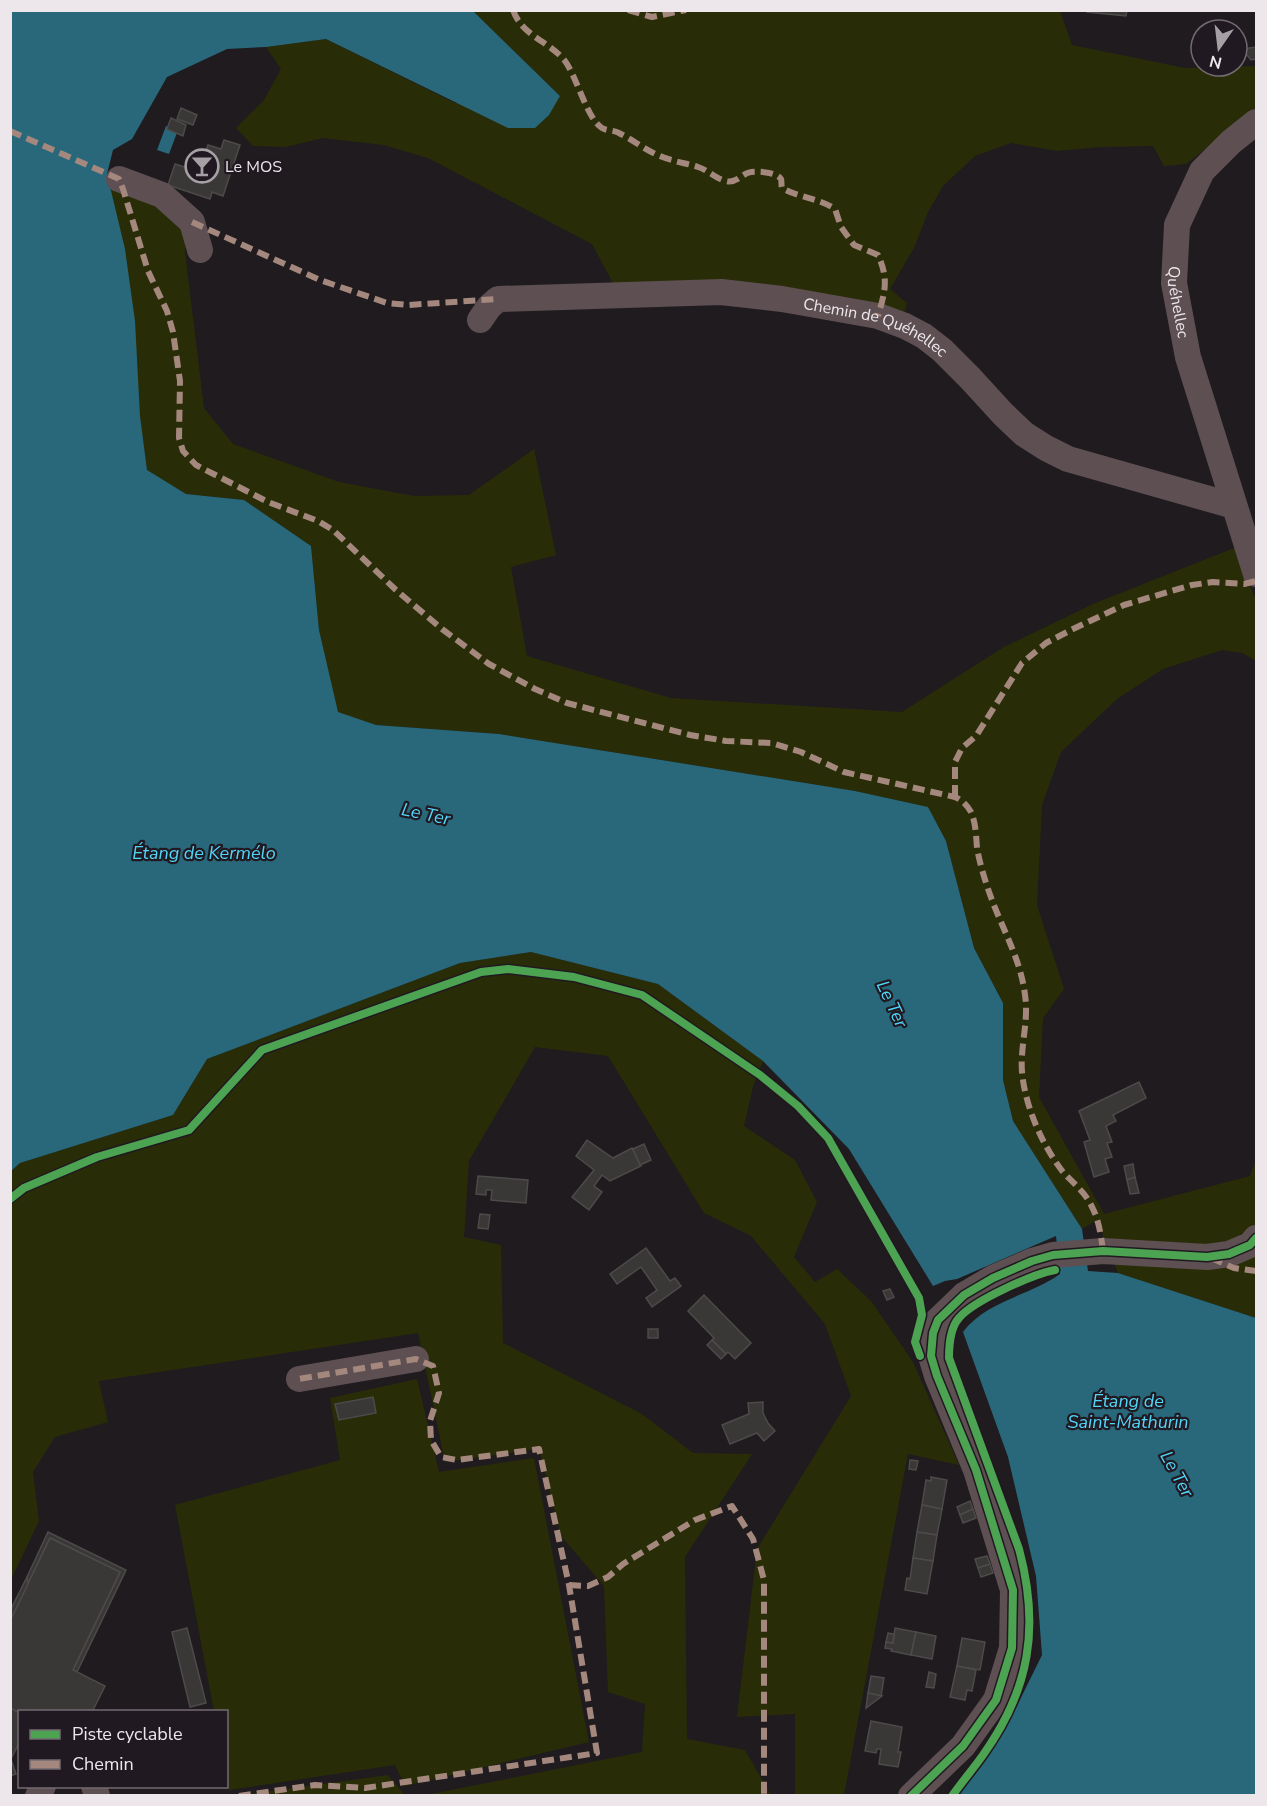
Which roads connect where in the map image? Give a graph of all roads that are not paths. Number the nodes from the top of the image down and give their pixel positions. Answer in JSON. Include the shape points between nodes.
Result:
{"nodes":[{"id":1,"x":1257,"y":122,"type":"edge"},
{"id":2,"x":118,"y":179,"type":"dead end"},
{"id":3,"x":200,"y":250,"type":"dead end"},
{"id":4,"x":480,"y":320,"type":"dead end"},
{"id":5,"x":1234,"y":506,"type":"junction"},
{"id":6,"x":1257,"y":573,"type":"edge"},
{"id":7,"x":1257,"y":1238,"type":"edge"},
{"id":8,"x":416,"y":1359,"type":"dead end"},
{"id":9,"x":299,"y":1379,"type":"dead end"},
{"id":10,"x":911,"y":1796,"type":"edge"}],
"edges":[{"from":1,"to":5,"type":"street","name":"Quéhellec","via":[[1202,171],[1177,225],[1174,283],[1188,357]]},
{"from":2,"to":3,"type":"street","via":[[162,195],[192,222]]},
{"from":4,"to":5,"type":"street","name":"Chemin de Quéhellec","via":[[498,299],[721,292],[878,316],[924,336],[942,350],[1024,434],[1046,448],[1068,459]]},
{"from":5,"to":6,"type":"street","name":"Quéhellec"},
{"from":7,"to":10,"type":"street","via":[[1229,1254],[1207,1257],[1089,1251],[1053,1255],[1012,1270],[964,1295],[938,1320],[931,1356],[976,1470],[1013,1590],[1012,1648],[996,1700],[963,1746]]},
{"from":8,"to":9,"type":"street"}]}
